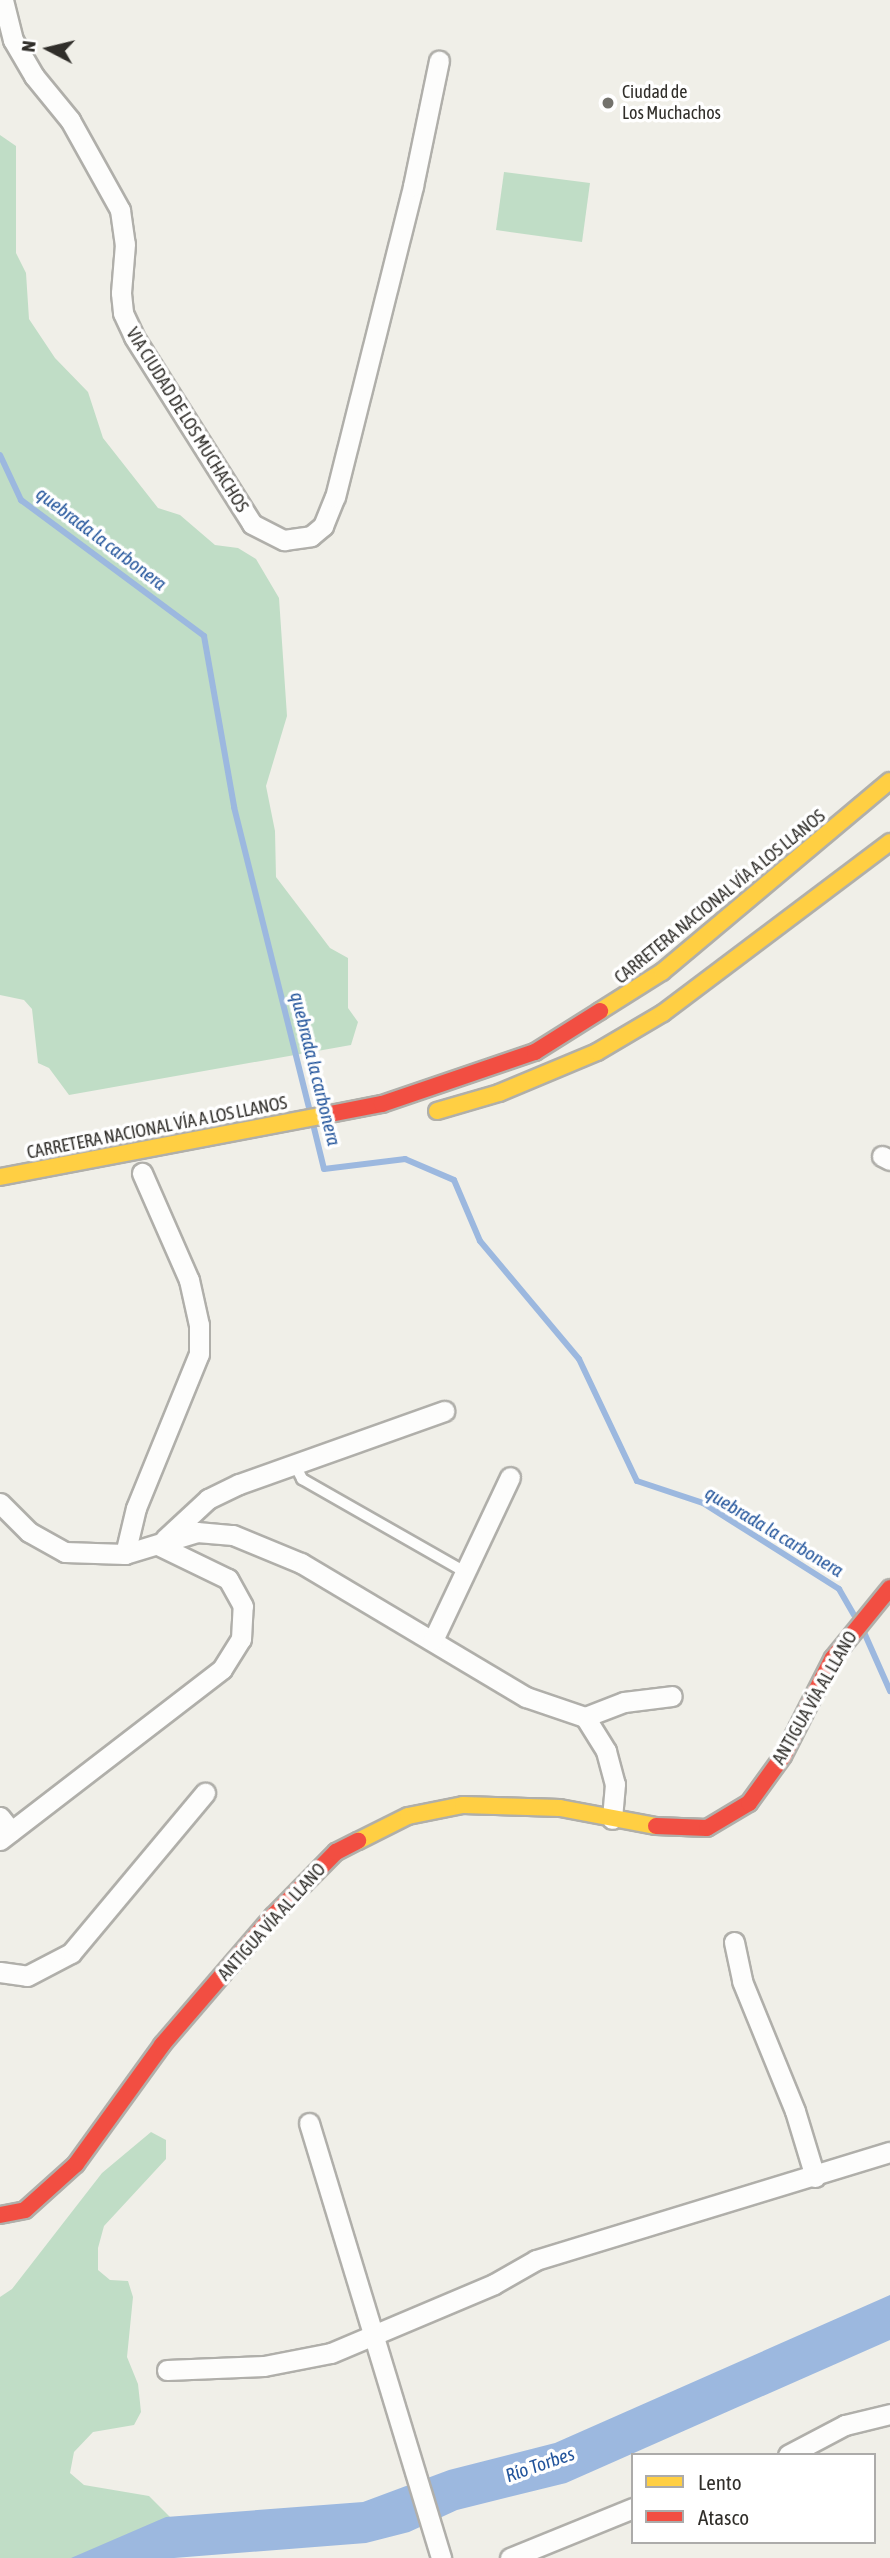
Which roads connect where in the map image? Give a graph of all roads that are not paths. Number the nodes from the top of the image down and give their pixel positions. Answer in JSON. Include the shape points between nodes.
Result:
{"nodes":[{"id":1,"x":2,"y":0,"type":"edge"},
{"id":2,"x":439,"y":61,"type":"dead end"},
{"id":3,"x":890,"y":781,"type":"edge"},
{"id":4,"x":890,"y":842,"type":"edge"},
{"id":5,"x":417,"y":1115,"type":"dead end"},
{"id":6,"x":142,"y":1173,"type":"dead end"},
{"id":7,"x":0,"y":1177,"type":"edge"},
{"id":8,"x":444,"y":1411,"type":"dead end"},
{"id":9,"x":295,"y":1465,"type":"junction"},
{"id":10,"x":510,"y":1477,"type":"dead end"},
{"id":11,"x":0,"y":1503,"type":"edge"},
{"id":12,"x":158,"y":1545,"type":"junction"},
{"id":13,"x":125,"y":1554,"type":"junction"},
{"id":14,"x":465,"y":1572,"type":"junction"},
{"id":15,"x":890,"y":1588,"type":"edge"},
{"id":16,"x":433,"y":1640,"type":"junction"},
{"id":17,"x":672,"y":1696,"type":"dead end"},
{"id":18,"x":586,"y":1717,"type":"junction"},
{"id":19,"x":205,"y":1793,"type":"dead end"},
{"id":20,"x":612,"y":1819,"type":"junction"},
{"id":21,"x":4,"y":1829,"type":"edge"},
{"id":22,"x":733,"y":1942,"type":"dead end"},
{"id":23,"x":0,"y":1972,"type":"edge"},
{"id":24,"x":309,"y":2123,"type":"dead end"},
{"id":25,"x":890,"y":2152,"type":"edge"},
{"id":26,"x":815,"y":2177,"type":"junction"},
{"id":27,"x":0,"y":2215,"type":"edge"},
{"id":28,"x":376,"y":2337,"type":"junction"},
{"id":29,"x":167,"y":2371,"type":"dead end"},
{"id":30,"x":890,"y":2414,"type":"edge"},
{"id":31,"x":792,"y":2453,"type":"edge"},
{"id":32,"x":631,"y":2509,"type":"edge"},
{"id":33,"x":441,"y":2558,"type":"edge"},
{"id":34,"x":510,"y":2558,"type":"edge"}],
"edges":[{"from":1,"to":2,"type":"street","name":"VIA CIUDAD DE LOS MUCHACHOS","via":[[13,40],[34,76],[70,120],[120,210],[125,244],[122,303],[134,337],[252,524],[284,540],[311,536],[323,526],[335,497],[413,186]]},
{"from":3,"to":7,"type":"main road","name":"CARRETERA NACIONAL VÍA A LOS LLANOS","via":[[662,972],[536,1052],[382,1104]]},
{"from":4,"to":5,"type":"main road","via":[[663,1013],[608,1045],[499,1093]]},
{"from":6,"to":13,"type":"street","via":[[189,1280],[199,1325],[199,1354],[136,1508]]},
{"from":8,"to":9,"type":"street"},
{"from":9,"to":12,"type":"street","via":[[208,1499]]},
{"from":9,"to":14,"type":"lane","via":[[302,1479]]},
{"from":10,"to":14,"type":"street"},
{"from":11,"to":13,"type":"street","via":[[29,1532],[65,1552]]},
{"from":12,"to":13,"type":"street"},
{"from":12,"to":16,"type":"street","via":[[197,1532],[233,1535],[301,1563]]},
{"from":12,"to":21,"type":"street","via":[[228,1579],[243,1605],[241,1639],[222,1669]]},
{"from":14,"to":16,"type":"street"},
{"from":15,"to":20,"type":"main road","name":"ANTIGUA VÍA AL LLANO","via":[[833,1658],[783,1756],[748,1803],[707,1828]]},
{"from":16,"to":18,"type":"street","via":[[526,1697]]},
{"from":17,"to":18,"type":"street","via":[[624,1702]]},
{"from":18,"to":20,"type":"street","via":[[606,1751],[615,1784]]},
{"from":19,"to":23,"type":"street","via":[[71,1954],[27,1976]]},
{"from":20,"to":27,"type":"main road","name":"ANTIGUA VÍA AL LLANO","via":[[559,1808],[463,1805],[408,1816],[335,1852],[162,2045],[76,2164],[25,2210]]},
{"from":22,"to":26,"type":"street","via":[[742,1981],[795,2111]]},
{"from":24,"to":28,"type":"street"},
{"from":25,"to":26,"type":"street"},
{"from":26,"to":28,"type":"street","via":[[536,2260]]},
{"from":28,"to":29,"type":"street","via":[[331,2353],[264,2366]]},
{"from":28,"to":33,"type":"street"},
{"from":30,"to":31,"type":"street","via":[[845,2425]]},
{"from":32,"to":34,"type":"street"}]}
